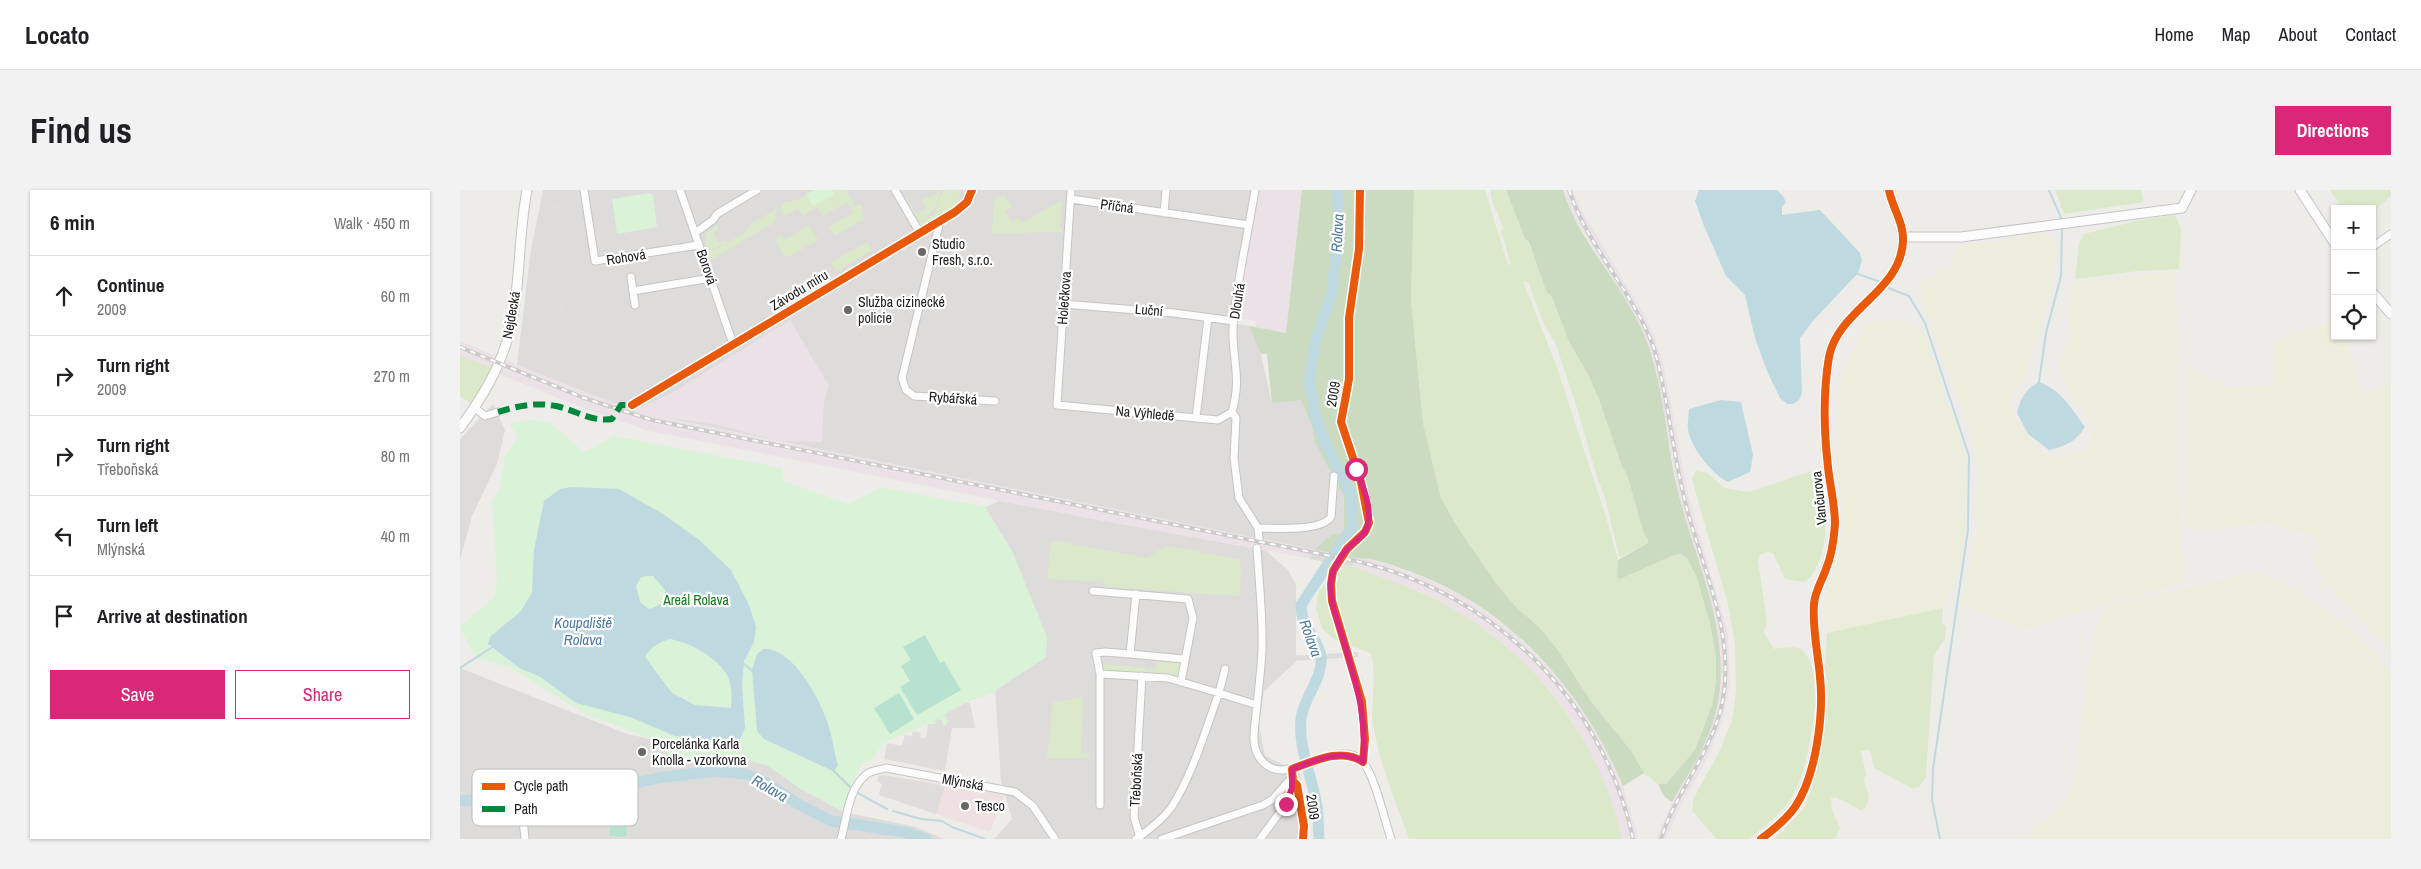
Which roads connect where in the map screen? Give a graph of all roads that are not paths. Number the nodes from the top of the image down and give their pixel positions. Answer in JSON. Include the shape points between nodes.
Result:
{"nodes":[{"id":1,"x":528,"y":190,"type":"edge"},
{"id":2,"x":584,"y":190,"type":"edge"},
{"id":3,"x":680,"y":190,"type":"edge"},
{"id":4,"x":757,"y":190,"type":"edge"},
{"id":5,"x":895,"y":190,"type":"edge"},
{"id":6,"x":972,"y":190,"type":"edge"},
{"id":7,"x":1072,"y":190,"type":"edge"},
{"id":8,"x":1166,"y":190,"type":"edge"},
{"id":9,"x":1255,"y":190,"type":"edge"},
{"id":10,"x":1889,"y":190,"type":"edge"},
{"id":11,"x":2191,"y":190,"type":"edge"},
{"id":12,"x":2300,"y":190,"type":"edge"},
{"id":13,"x":1071,"y":199,"type":"junction"},
{"id":14,"x":1164,"y":213,"type":"junction"},
{"id":15,"x":940,"y":221,"type":"junction"},
{"id":16,"x":1249,"y":225,"type":"junction"},
{"id":17,"x":695,"y":232,"type":"junction"},
{"id":18,"x":920,"y":233,"type":"junction"},
{"id":19,"x":2391,"y":234,"type":"edge"},
{"id":20,"x":1903,"y":237,"type":"junction"},
{"id":21,"x":2331,"y":238,"type":"edge"},
{"id":22,"x":2376,"y":243,"type":"edge"},
{"id":23,"x":699,"y":245,"type":"junction"},
{"id":24,"x":630,"y":277,"type":"dead end"},
{"id":25,"x":711,"y":278,"type":"junction"},
{"id":26,"x":633,"y":291,"type":"junction"},
{"id":27,"x":2375,"y":295,"type":"edge"},
{"id":28,"x":635,"y":304,"type":"dead end"},
{"id":29,"x":1063,"y":304,"type":"junction"},
{"id":30,"x":2391,"y":314,"type":"edge"},
{"id":31,"x":1208,"y":318,"type":"junction"},
{"id":32,"x":1234,"y":321,"type":"junction"},
{"id":33,"x":733,"y":344,"type":"junction"},
{"id":34,"x":996,"y":401,"type":"dead end"},
{"id":35,"x":632,"y":405,"type":"dead end"},
{"id":36,"x":1057,"y":405,"type":"joint"},
{"id":37,"x":475,"y":408,"type":"junction"},
{"id":38,"x":498,"y":412,"type":"dead end"},
{"id":39,"x":1232,"y":412,"type":"junction"},
{"id":40,"x":1196,"y":418,"type":"junction"},
{"id":41,"x":460,"y":428,"type":"edge"},
{"id":42,"x":1334,"y":476,"type":"dead end"},
{"id":43,"x":1258,"y":528,"type":"junction"},
{"id":44,"x":1259,"y":538,"type":"dead end"},
{"id":45,"x":1257,"y":548,"type":"dead end"},
{"id":46,"x":1093,"y":591,"type":"dead end"},
{"id":47,"x":1136,"y":594,"type":"junction"},
{"id":48,"x":1130,"y":654,"type":"junction"},
{"id":49,"x":1184,"y":659,"type":"junction"},
{"id":50,"x":1224,"y":669,"type":"dead end"},
{"id":51,"x":1100,"y":674,"type":"junction"},
{"id":52,"x":1142,"y":676,"type":"junction"},
{"id":53,"x":1181,"y":682,"type":"junction"},
{"id":54,"x":1219,"y":693,"type":"junction"},
{"id":55,"x":1257,"y":705,"type":"junction"},
{"id":56,"x":1295,"y":770,"type":"junction"},
{"id":57,"x":1100,"y":805,"type":"dead end"},
{"id":58,"x":524,"y":826,"type":"edge"},
{"id":59,"x":842,"y":836,"type":"edge"},
{"id":60,"x":1138,"y":838,"type":"edge"},
{"id":61,"x":525,"y":839,"type":"edge"},
{"id":62,"x":1055,"y":839,"type":"edge"},
{"id":63,"x":1162,"y":839,"type":"edge"},
{"id":64,"x":1260,"y":839,"type":"edge"},
{"id":65,"x":1391,"y":839,"type":"edge"},
{"id":66,"x":1761,"y":839,"type":"edge"}],
"edges":[{"from":1,"to":37,"type":"street","name":"Nejdecká","via":[[510,329],[495,373]]},
{"from":2,"to":23,"type":"street","name":"Rohová","via":[[595,261]]},
{"from":3,"to":17,"type":"street","name":"Borová"},
{"from":4,"to":17,"type":"street","via":[[717,214]]},
{"from":5,"to":18,"type":"street"},
{"from":6,"to":15,"type":"street","name":"Závodu míru","via":[[964,205]]},
{"from":7,"to":13,"type":"street","name":"Holečkova"},
{"from":8,"to":14,"type":"street"},
{"from":9,"to":16,"type":"street","name":"Dlouhá"},
{"from":10,"to":20,"type":"street"},
{"from":11,"to":20,"type":"street","via":[[2182,208],[1961,237]]},
{"from":12,"to":21,"type":"street"},
{"from":13,"to":14,"type":"street","name":"Příčná"},
{"from":13,"to":29,"type":"street","name":"Holečkova"},
{"from":14,"to":16,"type":"street","name":"Příčná"},
{"from":15,"to":18,"type":"street","name":"Závodu míru"},
{"from":15,"to":34,"type":"street","name":"Rybářská","via":[[902,378],[906,390],[914,396]]},
{"from":16,"to":32,"type":"street","name":"Dlouhá"},
{"from":17,"to":23,"type":"street","name":"Borová"},
{"from":18,"to":33,"type":"street","name":"Závodu míru"},
{"from":19,"to":22,"type":"street"},
{"from":20,"to":66,"type":"street","name":"Vančurova","via":[[1901,253],[1893,270],[1874,296],[1843,325],[1831,351],[1825,427],[1834,534],[1829,561],[1815,593],[1813,610],[1820,678],[1819,723],[1799,800],[1786,818]]},
{"from":23,"to":25,"type":"street","name":"Borová"},
{"from":24,"to":26,"type":"street"},
{"from":25,"to":26,"type":"street"},
{"from":25,"to":33,"type":"street","name":"Borová"},
{"from":26,"to":28,"type":"street"},
{"from":27,"to":30,"type":"street"},
{"from":29,"to":31,"type":"street","name":"Luční","via":[[1174,312]]},
{"from":29,"to":36,"type":"street","name":"Holečkova"},
{"from":31,"to":32,"type":"street","name":"Luční"},
{"from":31,"to":40,"type":"street"},
{"from":32,"to":39,"type":"street","name":"Dlouhá","via":[[1238,375]]},
{"from":33,"to":35,"type":"street","name":"Závodu míru"},
{"from":36,"to":40,"type":"street","name":"Na Výhledě"},
{"from":37,"to":38,"type":"street","via":[[485,416]]},
{"from":37,"to":41,"type":"street","name":"Nejdecká"},
{"from":39,"to":40,"type":"street","name":"Na Výhledě","via":[[1218,420]]},
{"from":39,"to":43,"type":"street","via":[[1236,418],[1234,458],[1239,498]]},
{"from":42,"to":43,"type":"street","via":[[1331,517],[1326,521],[1294,528]]},
{"from":43,"to":44,"type":"street"},
{"from":45,"to":55,"type":"street","via":[[1262,649]]},
{"from":46,"to":47,"type":"street"},
{"from":47,"to":48,"type":"street"},
{"from":47,"to":49,"type":"street","via":[[1188,599],[1193,618]]},
{"from":48,"to":49,"type":"street"},
{"from":48,"to":51,"type":"street","via":[[1096,654]]},
{"from":49,"to":53,"type":"street"},
{"from":50,"to":54,"type":"street","name":"Třeboňská"},
{"from":51,"to":52,"type":"street"},
{"from":51,"to":57,"type":"street"},
{"from":52,"to":53,"type":"street"},
{"from":52,"to":60,"type":"street","name":"Třeboňská","via":[[1134,817]]},
{"from":53,"to":54,"type":"street"},
{"from":54,"to":55,"type":"street"},
{"from":54,"to":60,"type":"street","name":"Třeboňská","via":[[1184,783],[1170,808]]},
{"from":55,"to":56,"type":"street","via":[[1254,737],[1258,754],[1274,768]]},
{"from":56,"to":63,"type":"street","via":[[1273,799],[1264,805]]},
{"from":56,"to":64,"type":"street","via":[[1286,804]]},
{"from":56,"to":65,"type":"street","via":[[1314,761],[1345,754],[1363,762]]},
{"from":58,"to":61,"type":"street"},
{"from":59,"to":62,"type":"street","name":"Mlýnská","via":[[855,791],[869,772],[886,768],[1015,792],[1033,806]]}]}
